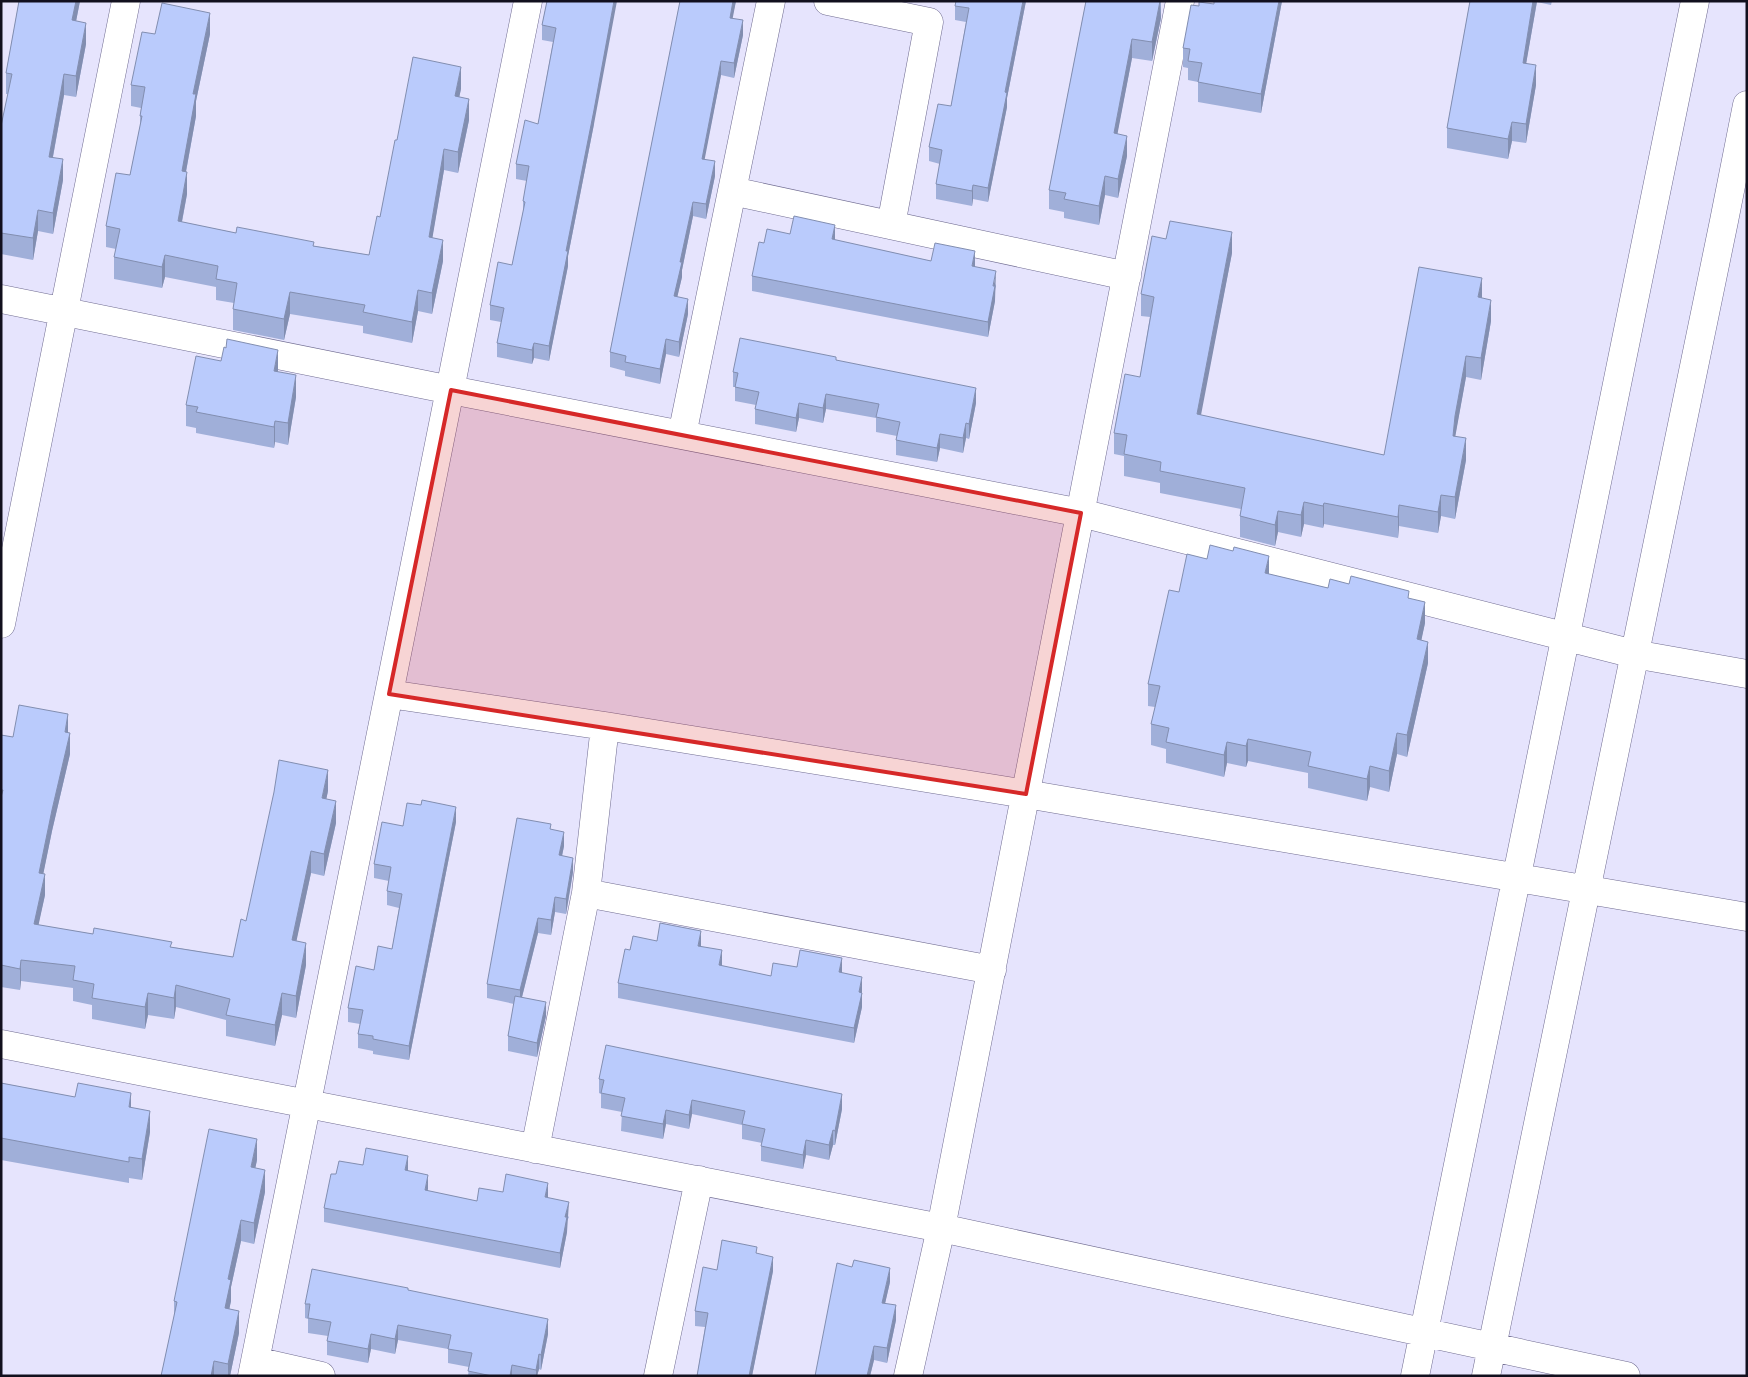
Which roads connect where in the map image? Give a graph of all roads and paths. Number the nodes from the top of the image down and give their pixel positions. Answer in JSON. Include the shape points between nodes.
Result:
{"nodes":[{"id":1,"x":126,"y":1,"type":"edge"},
{"id":2,"x":528,"y":1,"type":"edge"},
{"id":3,"x":771,"y":1,"type":"edge"},
{"id":4,"x":828,"y":1,"type":"edge"},
{"id":5,"x":1180,"y":1,"type":"edge"},
{"id":6,"x":1695,"y":1,"type":"edge"},
{"id":7,"x":931,"y":11,"type":"edge"},
{"id":8,"x":1747,"y":104,"type":"edge"},
{"id":9,"x":732,"y":191,"type":"junction"},
{"id":10,"x":1735,"y":224,"type":"edge"},
{"id":11,"x":891,"y":225,"type":"junction"},
{"id":12,"x":1127,"y":276,"type":"junction"},
{"id":13,"x":1,"y":299,"type":"edge"},
{"id":14,"x":64,"y":312,"type":"junction"},
{"id":15,"x":450,"y":390,"type":"junction"},
{"id":16,"x":682,"y":435,"type":"junction"},
{"id":17,"x":1081,"y":513,"type":"junction"},
{"id":18,"x":1,"y":624,"type":"edge"},
{"id":19,"x":1566,"y":636,"type":"junction"},
{"id":20,"x":1634,"y":654,"type":"junction"},
{"id":21,"x":1747,"y":674,"type":"edge"},
{"id":22,"x":389,"y":694,"type":"junction"},
{"id":23,"x":605,"y":726,"type":"junction"},
{"id":24,"x":1026,"y":794,"type":"junction"},
{"id":25,"x":1516,"y":878,"type":"junction"},
{"id":26,"x":1585,"y":890,"type":"junction"},
{"id":27,"x":586,"y":893,"type":"junction"},
{"id":28,"x":1747,"y":917,"type":"edge"},
{"id":29,"x":992,"y":970,"type":"junction"},
{"id":30,"x":1,"y":1044,"type":"edge"},
{"id":31,"x":307,"y":1104,"type":"junction"},
{"id":32,"x":535,"y":1149,"type":"junction"},
{"id":33,"x":699,"y":1180,"type":"junction"},
{"id":34,"x":941,"y":1228,"type":"junction"},
{"id":35,"x":1424,"y":1333,"type":"junction"},
{"id":36,"x":1491,"y":1348,"type":"junction"},
{"id":37,"x":254,"y":1368,"type":"edge"},
{"id":38,"x":322,"y":1376,"type":"edge"},
{"id":39,"x":658,"y":1376,"type":"edge"},
{"id":40,"x":908,"y":1376,"type":"edge"},
{"id":41,"x":1415,"y":1376,"type":"edge"},
{"id":42,"x":1486,"y":1376,"type":"edge"},
{"id":43,"x":1626,"y":1376,"type":"edge"}],
"edges":[{"from":1,"to":14,"type":"street"},
{"from":2,"to":15,"type":"street"},
{"from":3,"to":9,"type":"street"},
{"from":4,"to":7,"type":"street"},
{"from":5,"to":12,"type":"street"},
{"from":6,"to":19,"type":"street"},
{"from":7,"to":11,"type":"street"},
{"from":8,"to":10,"type":"street"},
{"from":9,"to":11,"type":"street"},
{"from":9,"to":16,"type":"street"},
{"from":10,"to":20,"type":"street"},
{"from":11,"to":12,"type":"street"},
{"from":12,"to":17,"type":"street"},
{"from":13,"to":14,"type":"street"},
{"from":14,"to":15,"type":"street"},
{"from":14,"to":18,"type":"street"},
{"from":15,"to":16,"type":"street"},
{"from":15,"to":22,"type":"street"},
{"from":16,"to":17,"type":"street"},
{"from":17,"to":19,"type":"street"},
{"from":17,"to":24,"type":"street"},
{"from":19,"to":20,"type":"street"},
{"from":19,"to":25,"type":"street"},
{"from":20,"to":21,"type":"street"},
{"from":20,"to":26,"type":"street"},
{"from":22,"to":23,"type":"street"},
{"from":22,"to":31,"type":"street"},
{"from":23,"to":24,"type":"street"},
{"from":23,"to":27,"type":"street"},
{"from":24,"to":25,"type":"street"},
{"from":24,"to":29,"type":"street"},
{"from":25,"to":26,"type":"street"},
{"from":25,"to":35,"type":"street"},
{"from":26,"to":28,"type":"street"},
{"from":26,"to":36,"type":"street"},
{"from":27,"to":29,"type":"street"},
{"from":27,"to":32,"type":"street"},
{"from":29,"to":34,"type":"street"},
{"from":30,"to":31,"type":"street"},
{"from":31,"to":32,"type":"street"},
{"from":31,"to":37,"type":"street"},
{"from":32,"to":33,"type":"street"},
{"from":33,"to":34,"type":"street"},
{"from":33,"to":39,"type":"street"},
{"from":34,"to":35,"type":"street"},
{"from":34,"to":40,"type":"street"},
{"from":35,"to":36,"type":"street"},
{"from":35,"to":41,"type":"street"},
{"from":36,"to":42,"type":"street"},
{"from":36,"to":43,"type":"street"},
{"from":37,"to":38,"type":"street"}]}
